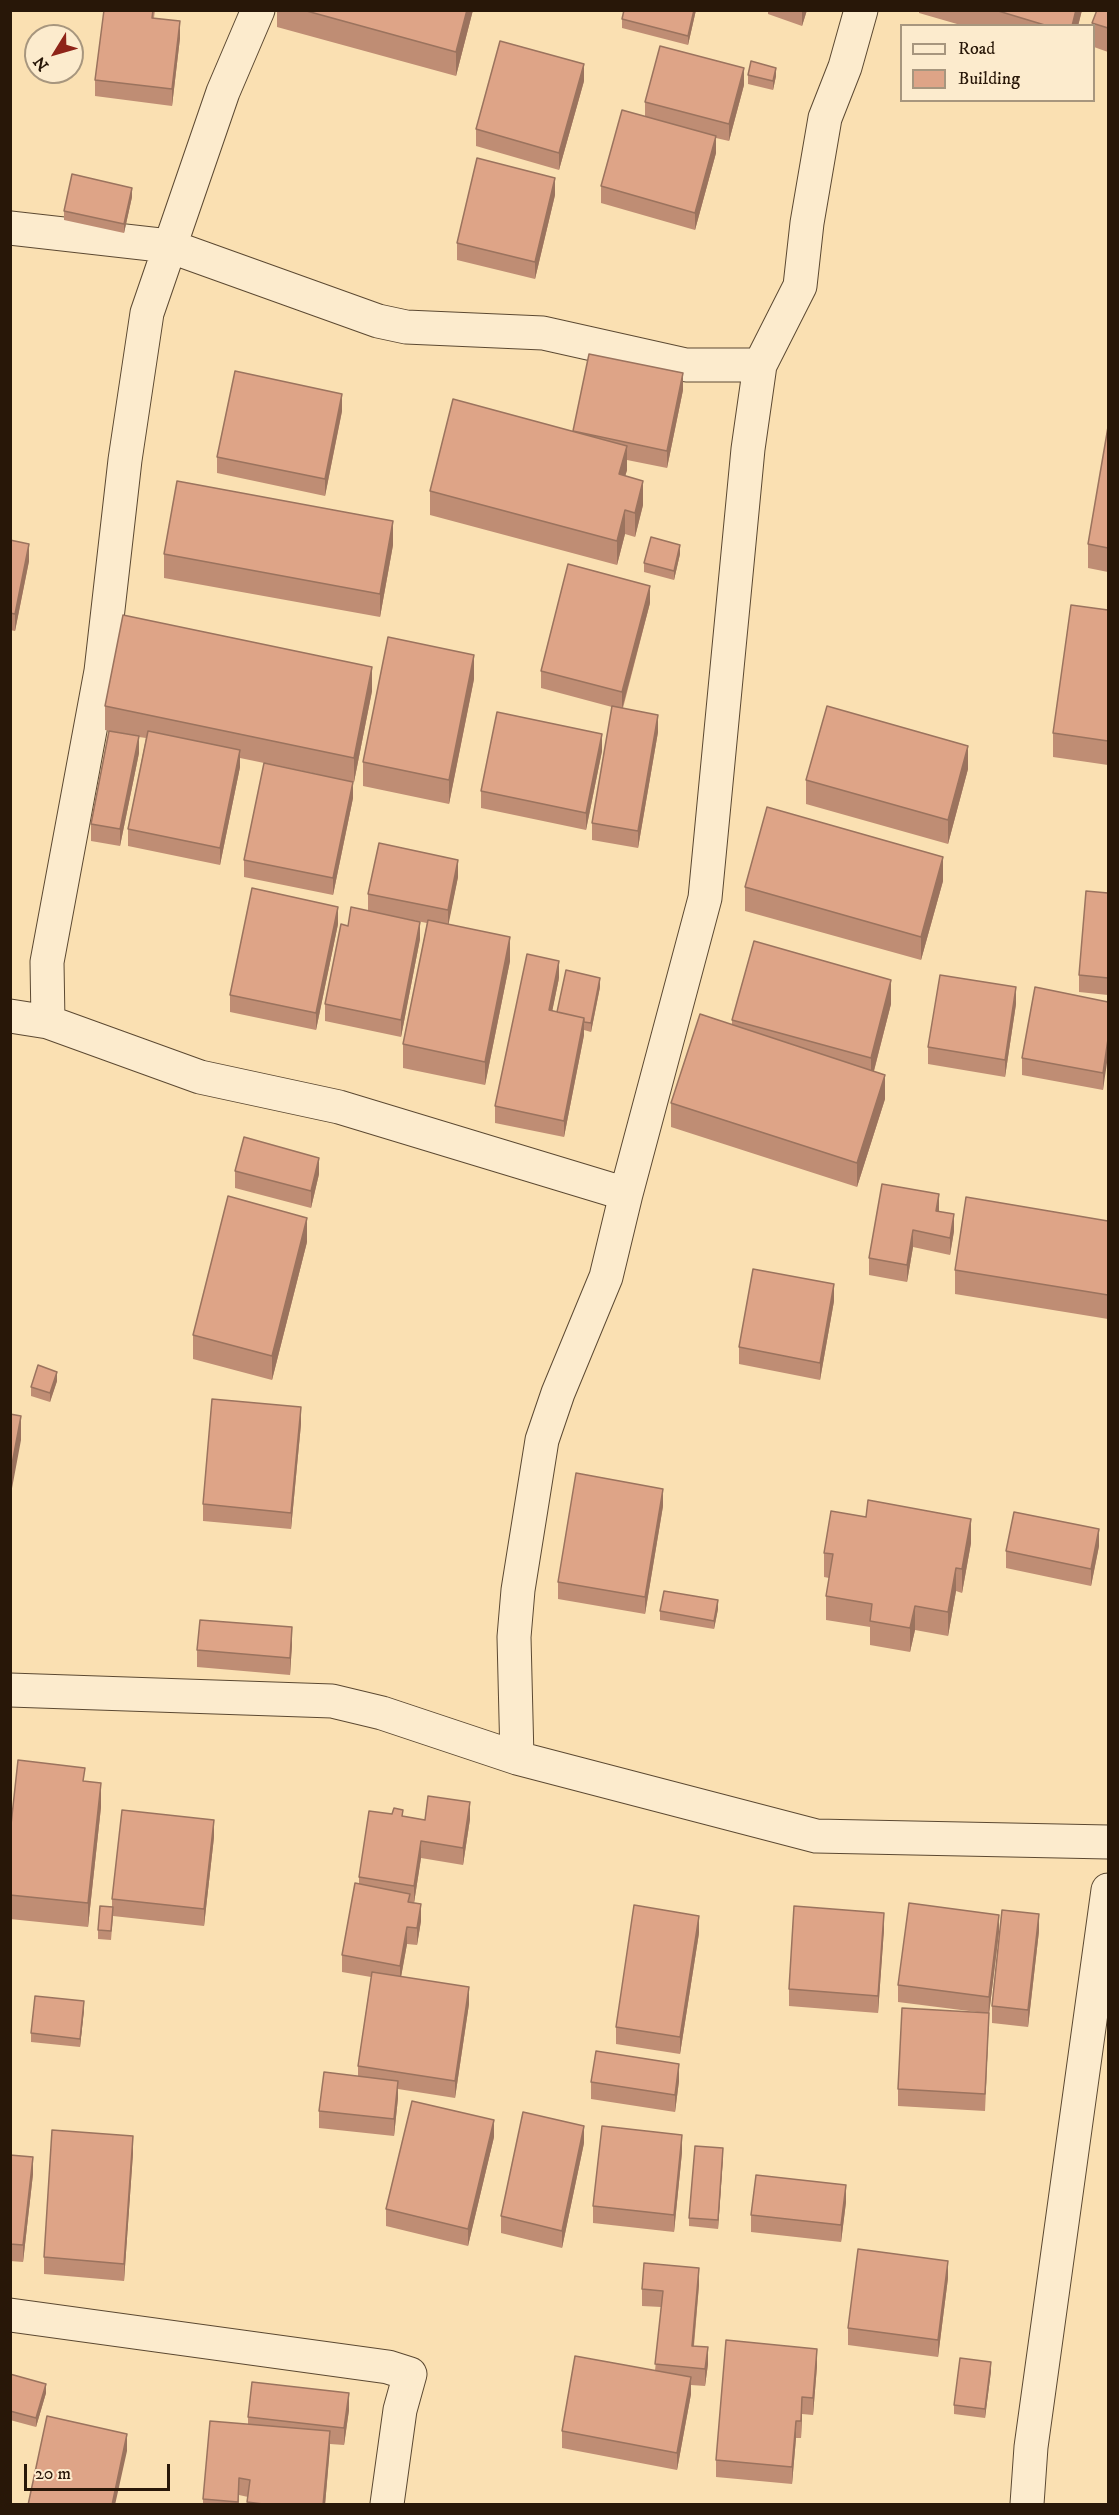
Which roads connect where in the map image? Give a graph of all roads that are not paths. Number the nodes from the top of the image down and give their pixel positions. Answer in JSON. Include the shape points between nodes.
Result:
{"nodes":[{"id":1,"x":258,"y":10,"type":"edge"},
{"id":2,"x":861,"y":10,"type":"edge"},
{"id":3,"x":10,"y":228,"type":"edge"},
{"id":4,"x":169,"y":246,"type":"junction"},
{"id":5,"x":760,"y":365,"type":"junction"},
{"id":6,"x":10,"y":1016,"type":"edge"},
{"id":7,"x":48,"y":1022,"type":"junction"},
{"id":8,"x":626,"y":1194,"type":"junction"},
{"id":9,"x":10,"y":1690,"type":"edge"},
{"id":10,"x":517,"y":1758,"type":"junction"},
{"id":11,"x":1108,"y":1842,"type":"edge"},
{"id":12,"x":1108,"y":1890,"type":"edge"},
{"id":13,"x":10,"y":2315,"type":"edge"},
{"id":14,"x":387,"y":2505,"type":"edge"},
{"id":15,"x":1027,"y":2505,"type":"edge"}],
"edges":[{"from":1,"to":4,"type":"street"},
{"from":2,"to":5,"type":"street","via":[[825,118],[800,286]]},
{"from":3,"to":4,"type":"street"},
{"from":4,"to":5,"type":"street","via":[[378,321],[406,327],[543,333],[686,365]]},
{"from":4,"to":7,"type":"street","via":[[147,313],[136,377],[101,671],[47,962]]},
{"from":5,"to":8,"type":"street","via":[[748,449],[705,898]]},
{"from":6,"to":7,"type":"street"},
{"from":7,"to":8,"type":"street","via":[[200,1077],[339,1107]]},
{"from":8,"to":10,"type":"street","via":[[606,1277],[542,1440],[514,1637]]},
{"from":9,"to":10,"type":"street","via":[[332,1701],[382,1713]]},
{"from":10,"to":11,"type":"street","via":[[816,1836]]},
{"from":12,"to":15,"type":"street","via":[[1031,2447]]},
{"from":13,"to":14,"type":"street","via":[[388,2367],[410,2374],[400,2409]]}]}
